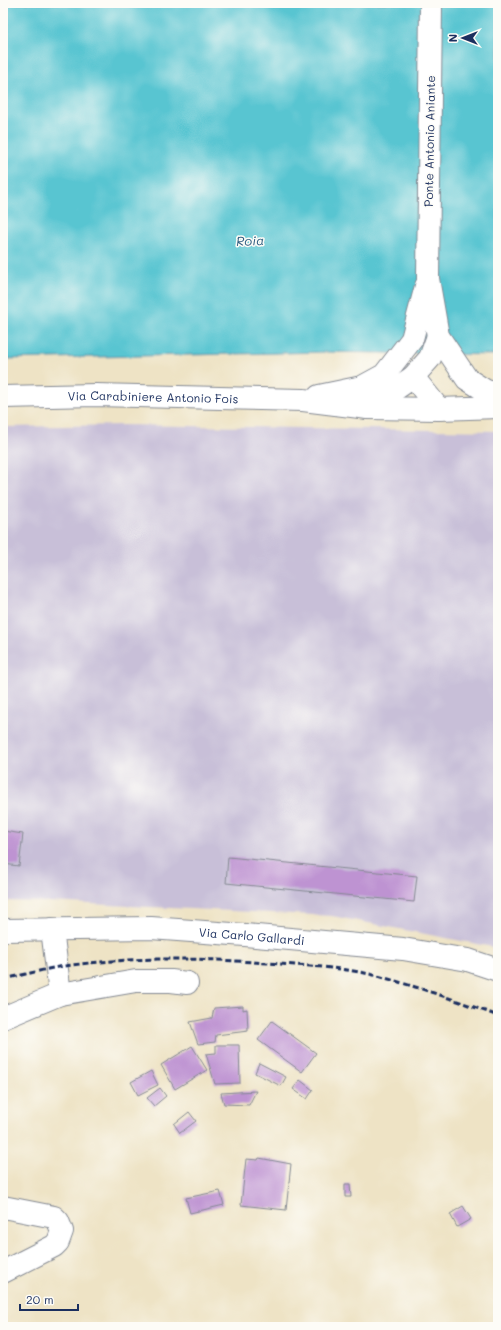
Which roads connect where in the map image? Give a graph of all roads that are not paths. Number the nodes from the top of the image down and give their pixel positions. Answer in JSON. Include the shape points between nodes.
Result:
{"nodes":[{"id":1,"x":431,"y":3,"type":"edge"},
{"id":2,"x":428,"y":279,"type":"junction"},
{"id":3,"x":438,"y":336,"type":"junction"},
{"id":4,"x":412,"y":339,"type":"junction"},
{"id":5,"x":412,"y":377,"type":"junction"},
{"id":6,"x":498,"y":394,"type":"edge"},
{"id":7,"x":3,"y":397,"type":"edge"},
{"id":8,"x":303,"y":400,"type":"junction"},
{"id":9,"x":498,"y":407,"type":"edge"},
{"id":10,"x":368,"y":408,"type":"junction"},
{"id":11,"x":439,"y":409,"type":"junction"},
{"id":12,"x":52,"y":929,"type":"junction"},
{"id":13,"x":3,"y":930,"type":"edge"},
{"id":14,"x":498,"y":970,"type":"edge"},
{"id":15,"x":187,"y":983,"type":"dead end"},
{"id":16,"x":60,"y":994,"type":"junction"},
{"id":17,"x":3,"y":1018,"type":"edge"},
{"id":18,"x":3,"y":1207,"type":"edge"},
{"id":19,"x":3,"y":1272,"type":"edge"}],
"edges":[{"from":1,"to":2,"type":"street","name":"Ponte Antonio Aniante"},
{"from":2,"to":3,"type":"street","name":"Ponte Antonio Aniante"},
{"from":2,"to":4,"type":"street","name":"Ponte Antonio Aniante"},
{"from":3,"to":5,"type":"street","name":"Ponte Antonio Aniante","via":[[430,358]]},
{"from":3,"to":6,"type":"street","name":"Ponte Antonio Aniante","via":[[467,379],[486,391]]},
{"from":4,"to":5,"type":"street","name":"Ponte Antonio Aniante"},
{"from":4,"to":8,"type":"street","name":"Ponte Antonio Aniante","via":[[384,374],[362,387]]},
{"from":5,"to":10,"type":"street"},
{"from":5,"to":11,"type":"street"},
{"from":7,"to":8,"type":"street","name":"Via Carabiniere Antonio Fois","via":[[96,395]]},
{"from":8,"to":10,"type":"street"},
{"from":9,"to":11,"type":"street"},
{"from":10,"to":11,"type":"street"},
{"from":12,"to":13,"type":"street","name":"Via Carlo Gallardi"},
{"from":12,"to":14,"type":"street","name":"Via Carlo Gallardi","via":[[151,928],[402,949],[468,960]]},
{"from":12,"to":16,"type":"street"},
{"from":15,"to":16,"type":"street","via":[[136,981]]},
{"from":16,"to":17,"type":"street"},
{"from":18,"to":19,"type":"street","via":[[54,1218],[62,1231],[54,1246]]}]}
